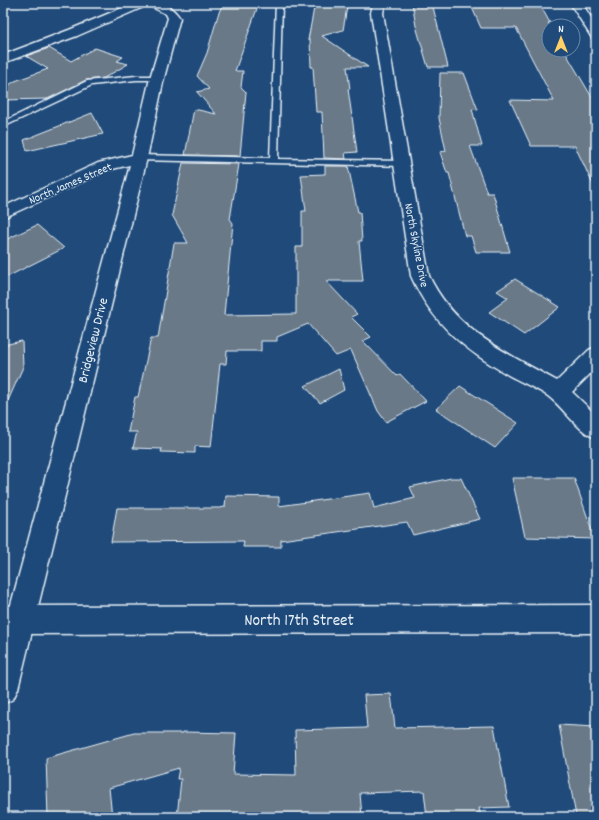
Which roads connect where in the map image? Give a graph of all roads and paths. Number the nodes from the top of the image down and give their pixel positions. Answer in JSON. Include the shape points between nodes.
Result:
{"nodes":[{"id":1,"x":144,"y":3,"type":"edge"},
{"id":2,"x":152,"y":3,"type":"edge"},
{"id":3,"x":279,"y":3,"type":"edge"},
{"id":4,"x":378,"y":3,"type":"edge"},
{"id":5,"x":576,"y":3,"type":"edge"},
{"id":6,"x":596,"y":35,"type":"edge"},
{"id":7,"x":3,"y":59,"type":"edge"},
{"id":8,"x":157,"y":78,"type":"junction"},
{"id":9,"x":3,"y":125,"type":"edge"},
{"id":10,"x":139,"y":158,"type":"junction"},
{"id":11,"x":274,"y":161,"type":"junction"},
{"id":12,"x":402,"y":164,"type":"junction"},
{"id":13,"x":3,"y":213,"type":"edge"},
{"id":14,"x":596,"y":355,"type":"edge"},
{"id":15,"x":559,"y":392,"type":"junction"},
{"id":16,"x":596,"y":429,"type":"edge"},
{"id":17,"x":596,"y":619,"type":"edge"},
{"id":18,"x":12,"y":620,"type":"edge"},
{"id":19,"x":3,"y":689,"type":"edge"}],
"edges":[{"from":1,"to":7,"type":"street","via":[[74,33]]},
{"from":2,"to":8,"type":"street","name":"Bridgeview Drive","via":[[170,12],[174,18]]},
{"from":3,"to":11,"type":"lane"},
{"from":4,"to":12,"type":"street","name":"North Skyline Drive","via":[[377,13]]},
{"from":5,"to":6,"type":"street"},
{"from":8,"to":9,"type":"lane","via":[[90,83]]},
{"from":8,"to":10,"type":"street","name":"Bridgeview Drive"},
{"from":10,"to":11,"type":"lane"},
{"from":10,"to":13,"type":"street","name":"North James Street","via":[[103,166]]},
{"from":10,"to":18,"type":"street","name":"Bridgeview Drive"},
{"from":11,"to":12,"type":"lane"},
{"from":12,"to":15,"type":"street","name":"North Skyline Drive","via":[[420,276],[426,292],[456,328],[479,346],[518,371]]},
{"from":14,"to":15,"type":"street"},
{"from":15,"to":16,"type":"street","name":"North Skyline Drive"},
{"from":17,"to":18,"type":"street","name":"North 17th Street"},
{"from":18,"to":19,"type":"street","name":"Bridgeview Drive"}]}
